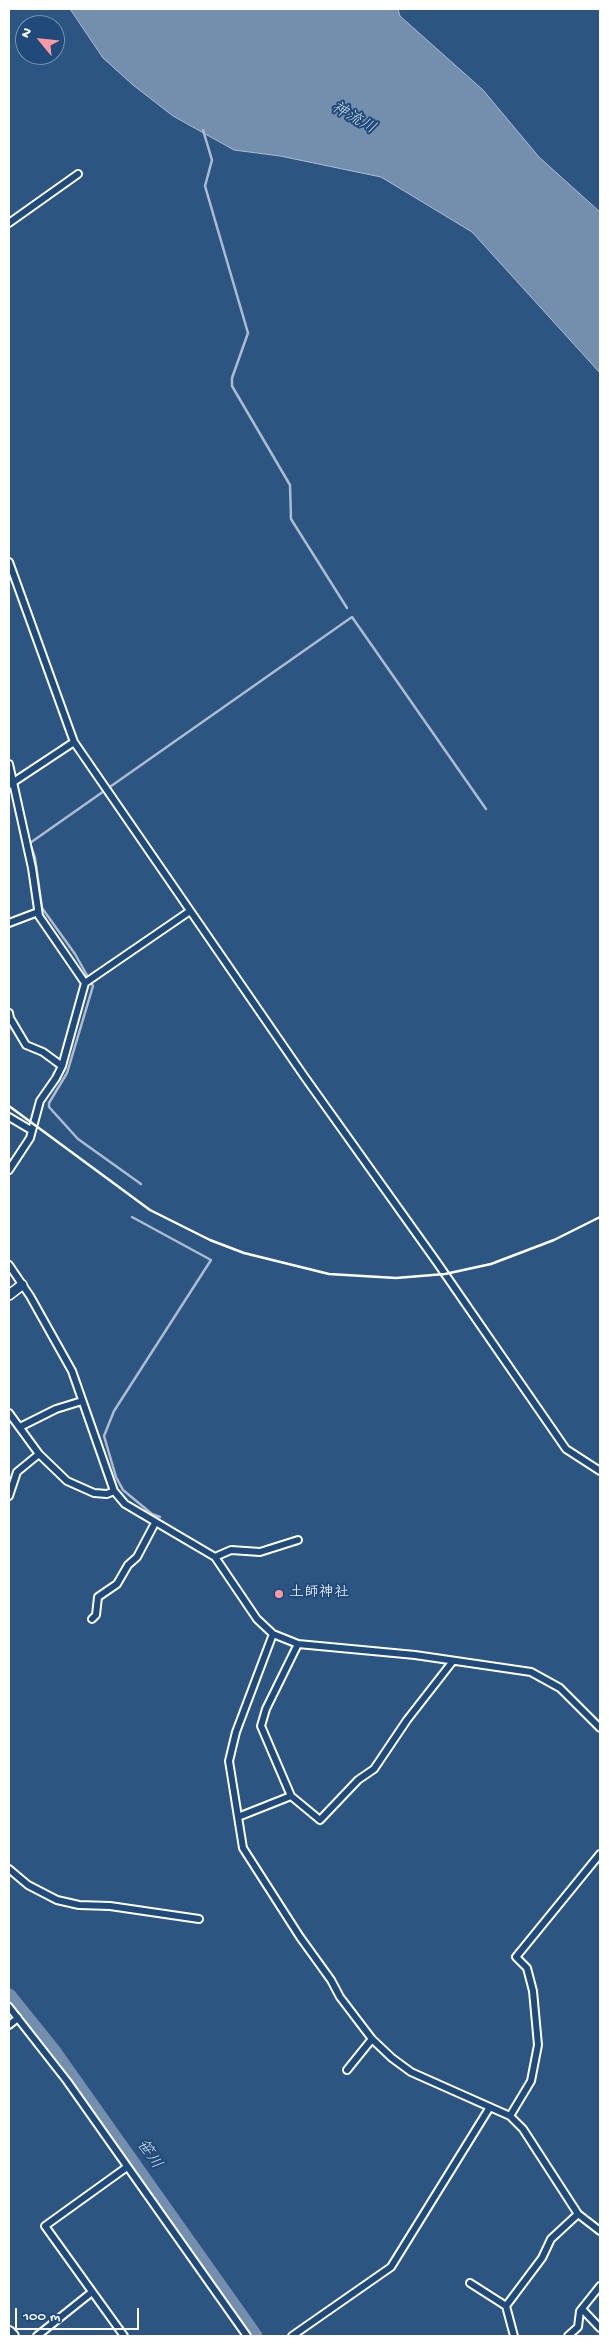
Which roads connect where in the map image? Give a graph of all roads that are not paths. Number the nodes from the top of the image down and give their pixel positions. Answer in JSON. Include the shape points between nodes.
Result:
{"nodes":[{"id":1,"x":78,"y":174,"type":"dead end"},
{"id":2,"x":9,"y":223,"type":"edge"},
{"id":3,"x":9,"y":562,"type":"edge"},
{"id":4,"x":74,"y":742,"type":"junction"},
{"id":5,"x":9,"y":764,"type":"edge"},
{"id":6,"x":10,"y":784,"type":"edge"},
{"id":7,"x":190,"y":911,"type":"junction"},
{"id":8,"x":38,"y":912,"type":"junction"},
{"id":9,"x":9,"y":923,"type":"edge"},
{"id":10,"x":85,"y":983,"type":"junction"},
{"id":11,"x":9,"y":1013,"type":"edge"},
{"id":12,"x":62,"y":1066,"type":"junction"},
{"id":13,"x":9,"y":1116,"type":"edge"},
{"id":14,"x":31,"y":1130,"type":"junction"},
{"id":15,"x":9,"y":1170,"type":"edge"},
{"id":16,"x":9,"y":1265,"type":"edge"},
{"id":17,"x":22,"y":1284,"type":"junction"},
{"id":18,"x":9,"y":1295,"type":"edge"},
{"id":19,"x":82,"y":1401,"type":"junction"},
{"id":20,"x":9,"y":1413,"type":"edge"},
{"id":21,"x":20,"y":1427,"type":"junction"},
{"id":22,"x":39,"y":1454,"type":"junction"},
{"id":23,"x":600,"y":1471,"type":"edge"},
{"id":24,"x":114,"y":1491,"type":"junction"},
{"id":25,"x":9,"y":1496,"type":"edge"},
{"id":26,"x":155,"y":1523,"type":"junction"},
{"id":27,"x":298,"y":1540,"type":"dead end"},
{"id":28,"x":215,"y":1557,"type":"junction"},
{"id":29,"x":92,"y":1619,"type":"dead end"},
{"id":30,"x":273,"y":1634,"type":"junction"},
{"id":31,"x":298,"y":1644,"type":"junction"},
{"id":32,"x":453,"y":1661,"type":"junction"},
{"id":33,"x":600,"y":1728,"type":"edge"},
{"id":34,"x":291,"y":1796,"type":"junction"},
{"id":35,"x":238,"y":1817,"type":"junction"},
{"id":36,"x":600,"y":1854,"type":"edge"},
{"id":37,"x":9,"y":1869,"type":"edge"},
{"id":38,"x":199,"y":1919,"type":"dead end"},
{"id":39,"x":9,"y":2007,"type":"edge"},
{"id":40,"x":18,"y":2018,"type":"junction"},
{"id":41,"x":9,"y":2024,"type":"edge"},
{"id":42,"x":372,"y":2038,"type":"junction"},
{"id":43,"x":347,"y":2070,"type":"dead end"},
{"id":44,"x":490,"y":2107,"type":"junction"},
{"id":45,"x":510,"y":2116,"type":"junction"},
{"id":46,"x":127,"y":2167,"type":"junction"},
{"id":47,"x":578,"y":2214,"type":"junction"},
{"id":48,"x":600,"y":2231,"type":"edge"},
{"id":49,"x":470,"y":2284,"type":"dead end"},
{"id":50,"x":600,"y":2286,"type":"edge"},
{"id":51,"x":92,"y":2292,"type":"junction"},
{"id":52,"x":506,"y":2306,"type":"junction"},
{"id":53,"x":582,"y":2309,"type":"junction"},
{"id":54,"x":600,"y":2328,"type":"edge"},
{"id":55,"x":9,"y":2332,"type":"edge"},
{"id":56,"x":12,"y":2336,"type":"edge"},
{"id":57,"x":37,"y":2336,"type":"edge"},
{"id":58,"x":124,"y":2336,"type":"edge"},
{"id":59,"x":248,"y":2336,"type":"edge"},
{"id":60,"x":292,"y":2336,"type":"edge"},
{"id":61,"x":514,"y":2336,"type":"edge"},
{"id":62,"x":568,"y":2336,"type":"edge"}],
"edges":[{"from":1,"to":2,"type":"street"},
{"from":3,"to":4,"type":"street"},
{"from":4,"to":6,"type":"street"},
{"from":4,"to":7,"type":"street"},
{"from":5,"to":6,"type":"street"},
{"from":6,"to":8,"type":"street","via":[[32,868]]},
{"from":7,"to":10,"type":"street"},
{"from":7,"to":23,"type":"street","via":[[566,1449]]},
{"from":8,"to":9,"type":"street"},
{"from":8,"to":10,"type":"street"},
{"from":10,"to":12,"type":"street"},
{"from":11,"to":12,"type":"street","via":[[26,1045],[43,1052]]},
{"from":12,"to":14,"type":"street","via":[[40,1101]]},
{"from":13,"to":14,"type":"street"},
{"from":14,"to":15,"type":"street","via":[[30,1138]]},
{"from":16,"to":17,"type":"street"},
{"from":17,"to":18,"type":"street"},
{"from":17,"to":19,"type":"street","via":[[72,1371]]},
{"from":19,"to":21,"type":"street","via":[[56,1409]]},
{"from":19,"to":24,"type":"street"},
{"from":20,"to":21,"type":"street"},
{"from":21,"to":22,"type":"street"},
{"from":22,"to":24,"type":"street","via":[[67,1481],[94,1493]]},
{"from":22,"to":25,"type":"street","via":[[17,1472]]},
{"from":24,"to":26,"type":"street","via":[[125,1504]]},
{"from":26,"to":28,"type":"street"},
{"from":26,"to":29,"type":"street","via":[[137,1557],[117,1584],[98,1596],[96,1615]]},
{"from":27,"to":28,"type":"street","via":[[260,1552],[231,1550]]},
{"from":28,"to":30,"type":"street","via":[[257,1619]]},
{"from":30,"to":31,"type":"street"},
{"from":30,"to":35,"type":"street","via":[[230,1755],[230,1778]]},
{"from":31,"to":32,"type":"street"},
{"from":31,"to":34,"type":"street","via":[[261,1726]]},
{"from":32,"to":33,"type":"street","via":[[531,1672],[560,1688]]},
{"from":32,"to":34,"type":"street","via":[[406,1720],[374,1769],[358,1780],[320,1820]]},
{"from":34,"to":35,"type":"street"},
{"from":35,"to":42,"type":"street","via":[[243,1848],[340,1997]]},
{"from":36,"to":45,"type":"street","via":[[516,1957],[527,1968],[533,1991],[538,2045],[530,2081]]},
{"from":37,"to":38,"type":"street","via":[[28,1885],[56,1900]]},
{"from":39,"to":40,"type":"street"},
{"from":40,"to":41,"type":"street"},
{"from":40,"to":46,"type":"street"},
{"from":42,"to":43,"type":"street"},
{"from":42,"to":44,"type":"street","via":[[411,2072]]},
{"from":44,"to":45,"type":"street"},
{"from":44,"to":60,"type":"street","via":[[391,2268]]},
{"from":45,"to":47,"type":"street","via":[[523,2130]]},
{"from":46,"to":51,"type":"street","via":[[45,2226]]},
{"from":46,"to":59,"type":"street"},
{"from":47,"to":48,"type":"street"},
{"from":47,"to":52,"type":"street","via":[[551,2239],[542,2258]]},
{"from":49,"to":52,"type":"street"},
{"from":50,"to":53,"type":"street"},
{"from":51,"to":57,"type":"street"},
{"from":51,"to":58,"type":"street"},
{"from":52,"to":61,"type":"street"},
{"from":53,"to":54,"type":"street"},
{"from":53,"to":62,"type":"street","via":[[578,2326]]},
{"from":55,"to":56,"type":"main road"}]}
